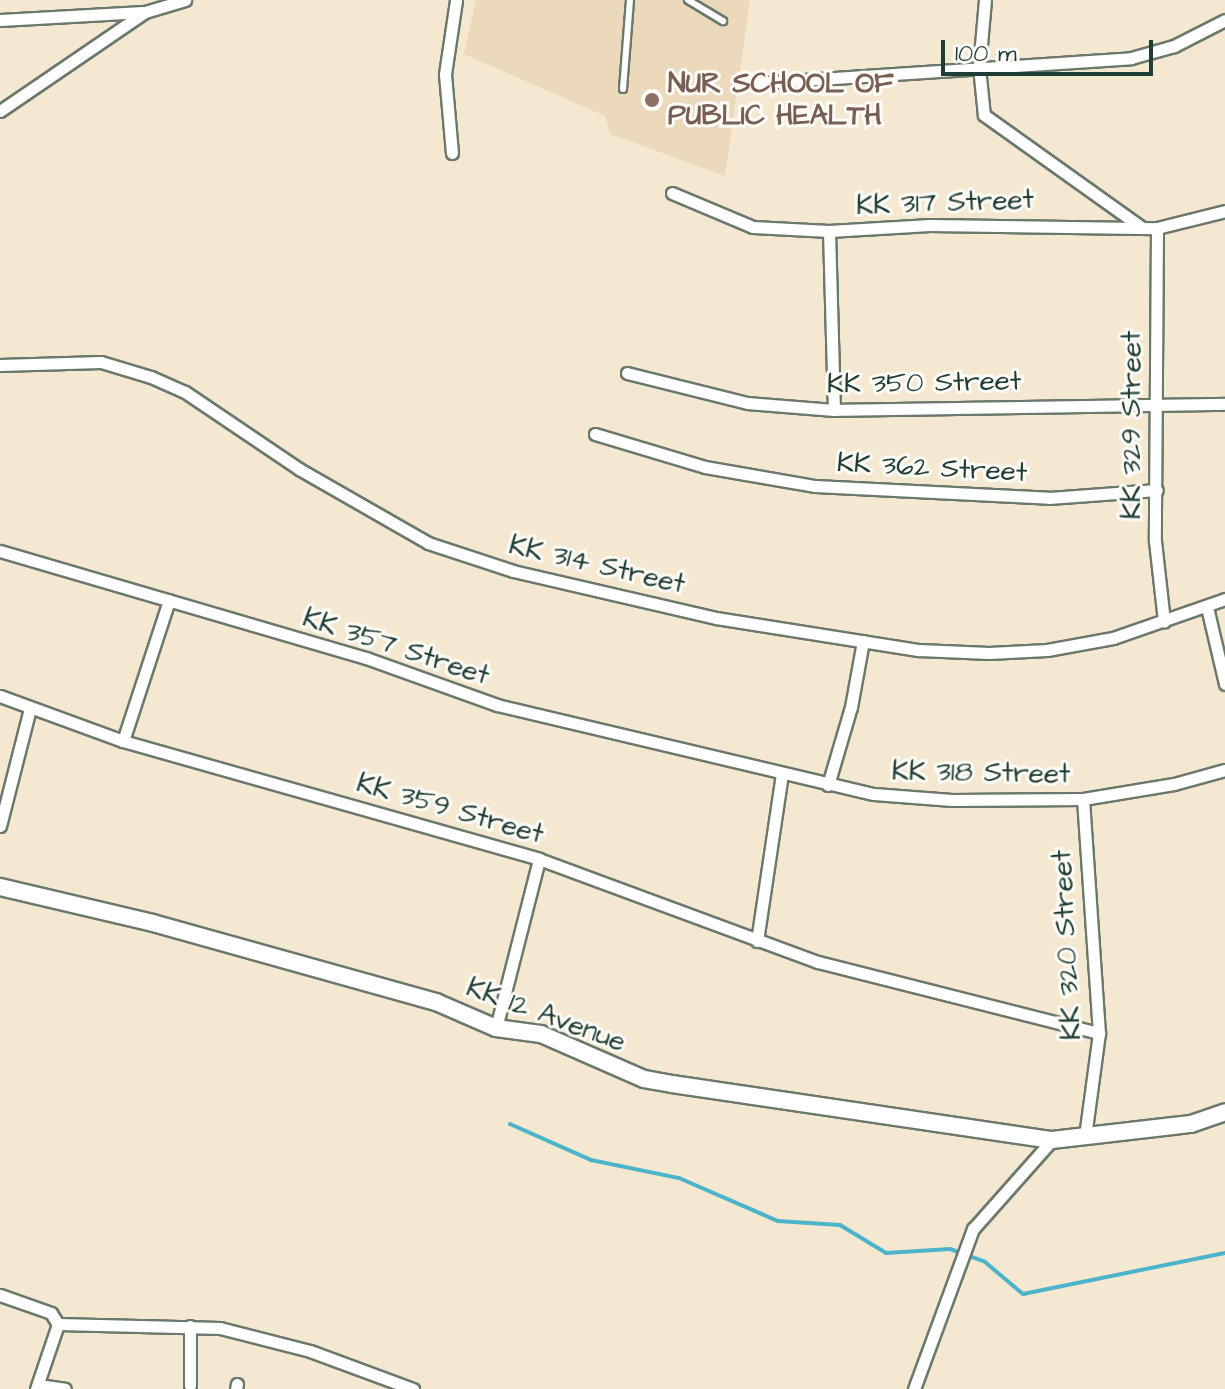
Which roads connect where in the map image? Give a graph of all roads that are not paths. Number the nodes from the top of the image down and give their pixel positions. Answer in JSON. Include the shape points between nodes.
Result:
{"nodes":[{"id":1,"x":185,"y":0,"type":"edge"},
{"id":2,"x":456,"y":0,"type":"edge"},
{"id":3,"x":630,"y":0,"type":"edge"},
{"id":4,"x":688,"y":0,"type":"edge"},
{"id":5,"x":985,"y":0,"type":"edge"},
{"id":6,"x":145,"y":12,"type":"junction"},
{"id":7,"x":0,"y":20,"type":"edge"},
{"id":8,"x":1225,"y":20,"type":"edge"},
{"id":9,"x":723,"y":21,"type":"dead end"},
{"id":10,"x":979,"y":67,"type":"junction"},
{"id":11,"x":759,"y":83,"type":"dead end"},
{"id":12,"x":623,"y":89,"type":"dead end"},
{"id":13,"x":0,"y":111,"type":"edge"},
{"id":14,"x":452,"y":153,"type":"dead end"},
{"id":15,"x":672,"y":193,"type":"dead end"},
{"id":16,"x":1225,"y":211,"type":"edge"},
{"id":17,"x":1141,"y":228,"type":"junction"},
{"id":18,"x":1157,"y":228,"type":"junction"},
{"id":19,"x":829,"y":231,"type":"junction"},
{"id":20,"x":0,"y":365,"type":"edge"},
{"id":21,"x":627,"y":373,"type":"dead end"},
{"id":22,"x":1225,"y":404,"type":"edge"},
{"id":23,"x":1155,"y":408,"type":"junction"},
{"id":24,"x":834,"y":410,"type":"junction"},
{"id":25,"x":595,"y":434,"type":"dead end"},
{"id":26,"x":1157,"y":490,"type":"junction"},
{"id":27,"x":0,"y":551,"type":"edge"},
{"id":28,"x":1225,"y":599,"type":"edge"},
{"id":29,"x":169,"y":600,"type":"junction"},
{"id":30,"x":1207,"y":607,"type":"junction"},
{"id":31,"x":1164,"y":621,"type":"junction"},
{"id":32,"x":863,"y":641,"type":"junction"},
{"id":33,"x":1225,"y":684,"type":"edge"},
{"id":34,"x":0,"y":696,"type":"edge"},
{"id":35,"x":30,"y":708,"type":"junction"},
{"id":36,"x":123,"y":741,"type":"junction"},
{"id":37,"x":1225,"y":770,"type":"edge"},
{"id":38,"x":782,"y":774,"type":"junction"},
{"id":39,"x":828,"y":785,"type":"junction"},
{"id":40,"x":1083,"y":799,"type":"junction"},
{"id":41,"x":0,"y":826,"type":"edge"},
{"id":42,"x":539,"y":859,"type":"junction"},
{"id":43,"x":0,"y":887,"type":"edge"},
{"id":44,"x":757,"y":941,"type":"junction"},
{"id":45,"x":496,"y":1028,"type":"junction"},
{"id":46,"x":1099,"y":1033,"type":"junction"},
{"id":47,"x":1225,"y":1112,"type":"edge"},
{"id":48,"x":1085,"y":1136,"type":"junction"},
{"id":49,"x":1052,"y":1140,"type":"junction"},
{"id":50,"x":0,"y":1295,"type":"edge"},
{"id":51,"x":58,"y":1324,"type":"junction"},
{"id":52,"x":190,"y":1326,"type":"junction"},
{"id":53,"x":190,"y":1385,"type":"dead end"},
{"id":54,"x":37,"y":1387,"type":"edge"},
{"id":55,"x":65,"y":1389,"type":"edge"},
{"id":56,"x":413,"y":1389,"type":"edge"},
{"id":57,"x":914,"y":1389,"type":"edge"}],
"edges":[{"from":1,"to":6,"type":"street"},
{"from":2,"to":14,"type":"street","via":[[445,74]]},
{"from":3,"to":12,"type":"lane"},
{"from":4,"to":9,"type":"lane"},
{"from":5,"to":10,"type":"street"},
{"from":6,"to":7,"type":"street"},
{"from":6,"to":13,"type":"street"},
{"from":8,"to":10,"type":"street","via":[[1174,46],[1131,58],[1068,66]]},
{"from":10,"to":11,"type":"street","via":[[919,76]]},
{"from":10,"to":17,"type":"street","via":[[980,106],[991,123],[1053,161]]},
{"from":15,"to":19,"type":"street","name":"KK 317 Street","via":[[753,227]]},
{"from":16,"to":18,"type":"street","name":"KK 317 Street"},
{"from":17,"to":18,"type":"street","name":"KK 317 Street"},
{"from":17,"to":19,"type":"street","name":"KK 317 Street","via":[[959,225]]},
{"from":18,"to":23,"type":"street","name":"KK 329 Street"},
{"from":19,"to":24,"type":"street"},
{"from":20,"to":32,"type":"street","name":"KK 314 Street","via":[[101,362],[151,377],[185,392],[356,504],[428,543],[470,558],[716,618]]},
{"from":21,"to":24,"type":"street","name":"KK 350 Street","via":[[747,403]]},
{"from":22,"to":23,"type":"street","name":"KK 350 Street"},
{"from":23,"to":24,"type":"street","name":"KK 350 Street"},
{"from":23,"to":26,"type":"street","name":"KK 329 Street"},
{"from":25,"to":26,"type":"street","name":"KK 362 Street","via":[[705,467],[815,486],[1049,498]]},
{"from":26,"to":31,"type":"street","name":"KK 329 Street","via":[[1155,541]]},
{"from":27,"to":29,"type":"street","name":"KK 357 Street"},
{"from":28,"to":30,"type":"street","name":"KK 314 Street"},
{"from":29,"to":36,"type":"street"},
{"from":29,"to":38,"type":"street","name":"KK 357 Street","via":[[366,658],[497,705]]},
{"from":30,"to":31,"type":"street","name":"KK 314 Street"},
{"from":30,"to":33,"type":"street"},
{"from":31,"to":32,"type":"street","name":"KK 314 Street","via":[[1113,638],[1047,650],[975,653]]},
{"from":32,"to":39,"type":"street"},
{"from":34,"to":35,"type":"street","name":"KK 359 Street"},
{"from":35,"to":36,"type":"street","name":"KK 359 Street"},
{"from":35,"to":41,"type":"street"},
{"from":36,"to":42,"type":"street","name":"KK 359 Street"},
{"from":37,"to":40,"type":"street","name":"KK 318 Street"},
{"from":38,"to":39,"type":"street","name":"KK 318 Street"},
{"from":38,"to":44,"type":"street"},
{"from":39,"to":40,"type":"street","name":"KK 318 Street","via":[[952,800]]},
{"from":40,"to":46,"type":"street","name":"KK 320 Street"},
{"from":42,"to":44,"type":"street","name":"KK 359 Street"},
{"from":42,"to":45,"type":"street"},
{"from":43,"to":45,"type":"main road","name":"KK 12 Avenue","via":[[436,1002]]},
{"from":44,"to":46,"type":"street","name":"KK 359 Street","via":[[894,983]]},
{"from":45,"to":49,"type":"main road","name":"KK 12 Avenue","via":[[541,1034],[644,1079]]},
{"from":46,"to":48,"type":"street","name":"KK 320 Street"},
{"from":47,"to":48,"type":"main road","name":"KK 12 Avenue","via":[[1191,1124]]},
{"from":48,"to":49,"type":"main road","name":"KK 12 Avenue"},
{"from":49,"to":57,"type":"street","via":[[973,1229]]},
{"from":50,"to":51,"type":"street","via":[[51,1313]]},
{"from":51,"to":52,"type":"street"},
{"from":51,"to":54,"type":"street"},
{"from":52,"to":53,"type":"street"},
{"from":52,"to":56,"type":"street","via":[[220,1328],[310,1351]]},
{"from":54,"to":55,"type":"street"}]}
